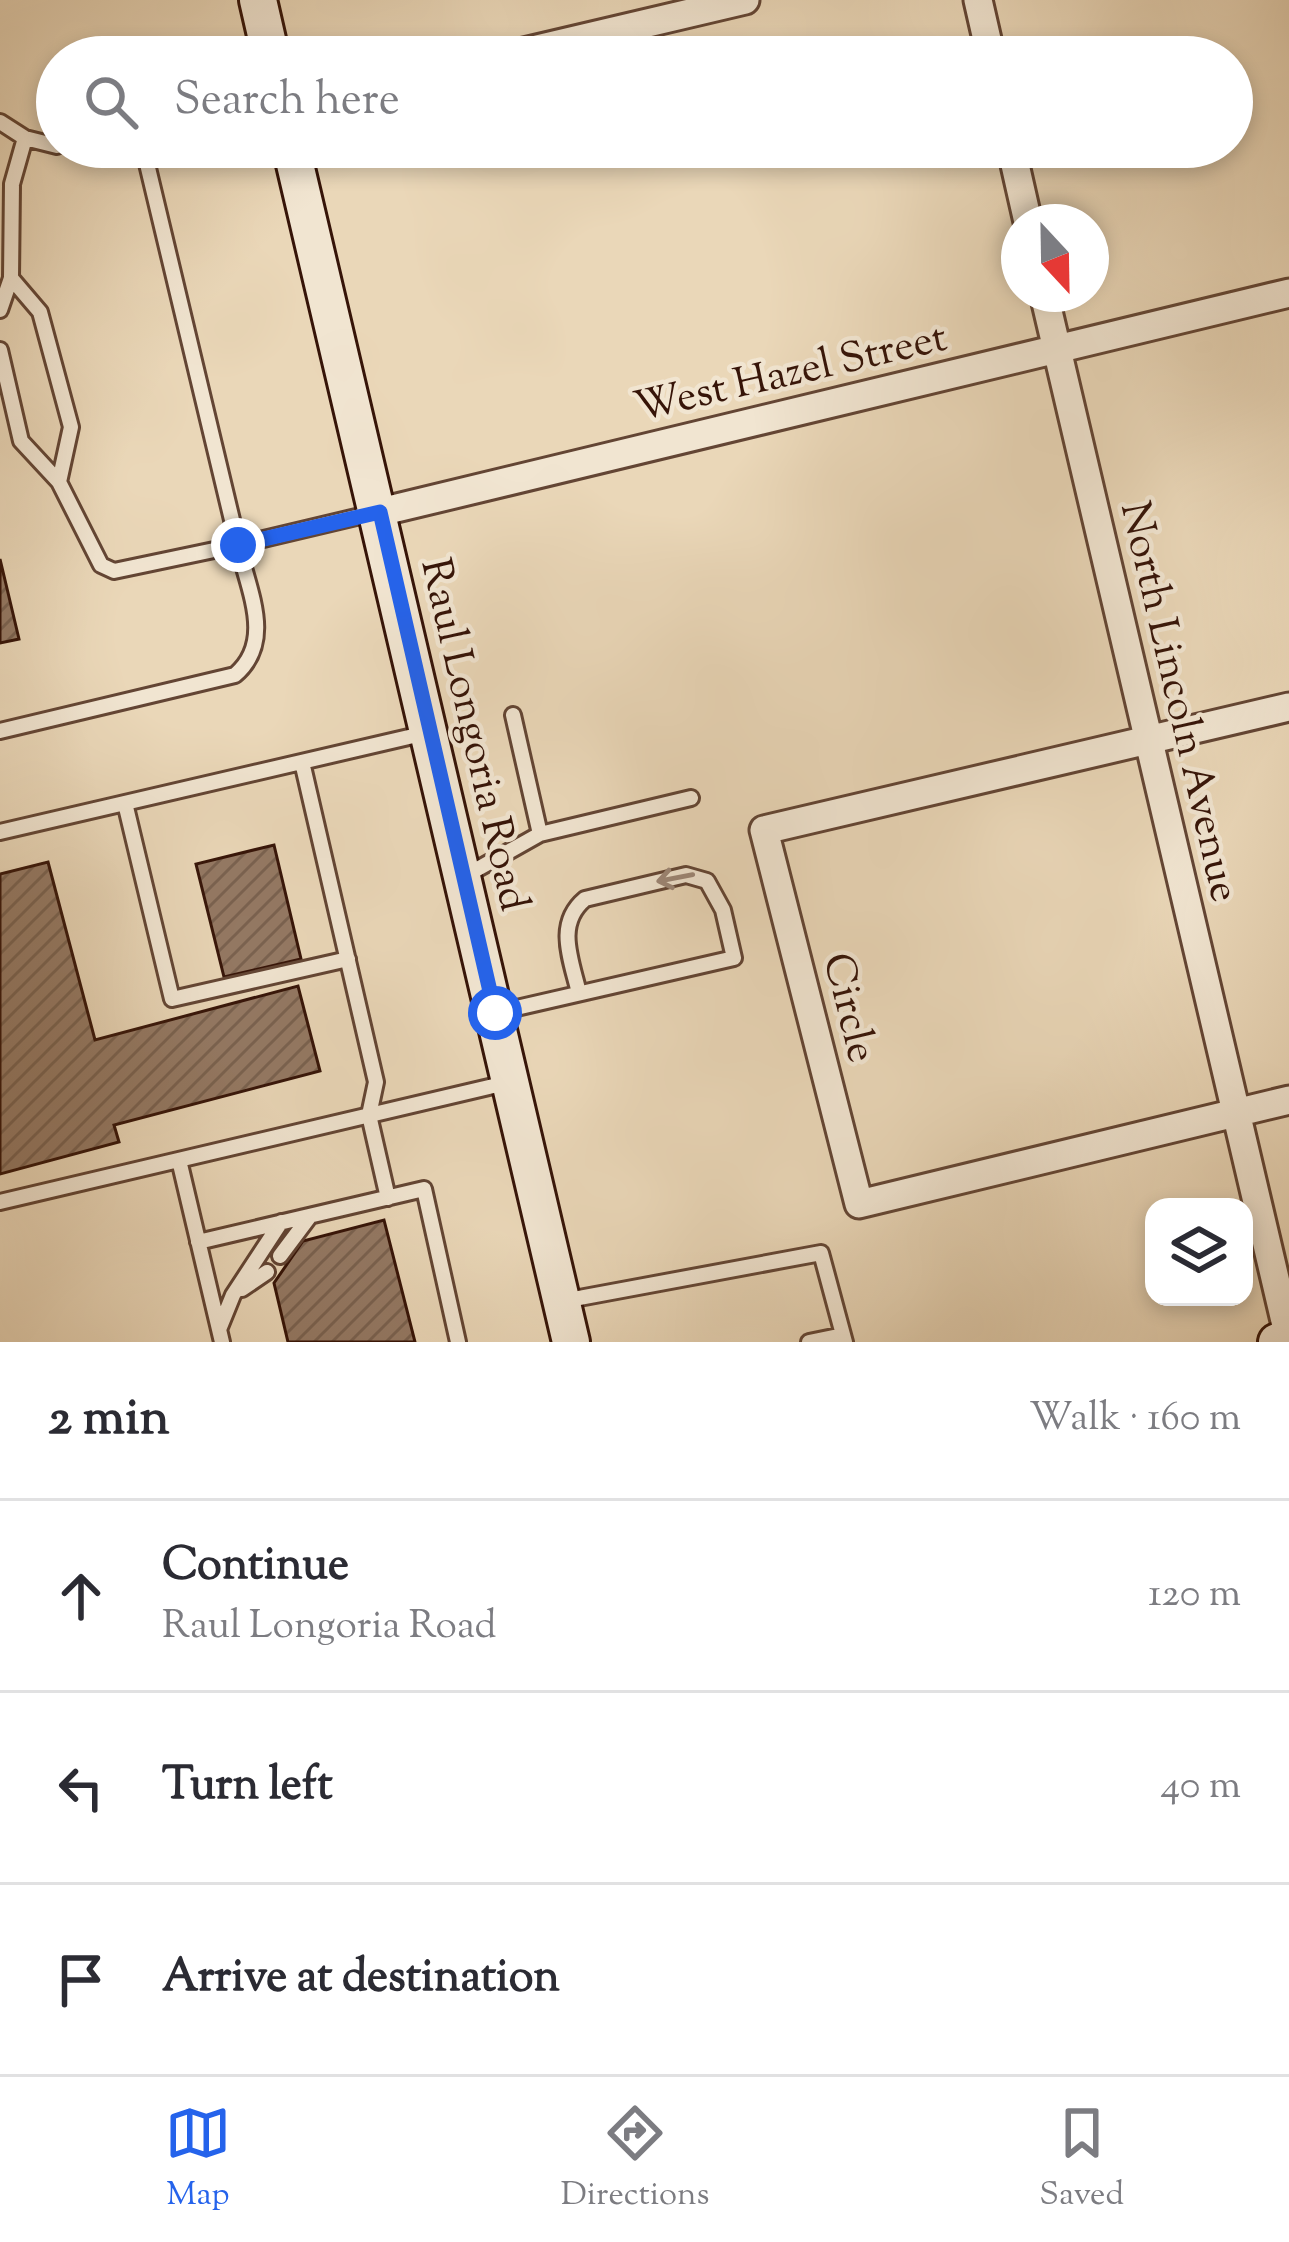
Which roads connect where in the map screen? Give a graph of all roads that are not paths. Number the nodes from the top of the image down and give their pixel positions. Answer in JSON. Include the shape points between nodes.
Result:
{"nodes":[{"id":1,"x":258,"y":0,"type":"edge"},
{"id":2,"x":745,"y":0,"type":"edge"},
{"id":3,"x":979,"y":0,"type":"edge"},
{"id":4,"x":266,"y":36,"type":"edge"},
{"id":5,"x":592,"y":36,"type":"edge"},
{"id":6,"x":987,"y":36,"type":"edge"},
{"id":7,"x":0,"y":122,"type":"edge"},
{"id":8,"x":25,"y":138,"type":"junction"},
{"id":9,"x":36,"y":141,"type":"edge"},
{"id":10,"x":148,"y":168,"type":"edge"},
{"id":11,"x":296,"y":168,"type":"edge"},
{"id":12,"x":1016,"y":168,"type":"edge"},
{"id":13,"x":1024,"y":204,"type":"edge"},
{"id":14,"x":11,"y":278,"type":"junction"},
{"id":15,"x":1289,"y":293,"type":"edge"},
{"id":16,"x":0,"y":310,"type":"edge"},
{"id":17,"x":1048,"y":312,"type":"edge"},
{"id":18,"x":0,"y":350,"type":"edge"},
{"id":19,"x":1057,"y":350,"type":"junction"},
{"id":20,"x":58,"y":482,"type":"junction"},
{"id":21,"x":380,"y":512,"type":"junction"},
{"id":22,"x":238,"y":545,"type":"junction"},
{"id":23,"x":1289,"y":707,"type":"edge"},
{"id":24,"x":514,"y":715,"type":"dead end"},
{"id":25,"x":0,"y":730,"type":"edge"},
{"id":26,"x":431,"y":732,"type":"junction"},
{"id":27,"x":1148,"y":742,"type":"junction"},
{"id":28,"x":302,"y":761,"type":"junction"},
{"id":29,"x":691,"y":798,"type":"dead end"},
{"id":30,"x":125,"y":803,"type":"junction"},
{"id":31,"x":0,"y":832,"type":"edge"},
{"id":32,"x":540,"y":835,"type":"junction"},
{"id":33,"x":464,"y":876,"type":"junction"},
{"id":34,"x":348,"y":959,"type":"junction"},
{"id":35,"x":578,"y":993,"type":"junction"},
{"id":36,"x":495,"y":1013,"type":"junction"},
{"id":37,"x":511,"y":1082,"type":"junction"},
{"id":38,"x":1289,"y":1100,"type":"edge"},
{"id":39,"x":1238,"y":1112,"type":"junction"},
{"id":40,"x":369,"y":1115,"type":"junction"},
{"id":41,"x":178,"y":1160,"type":"junction"},
{"id":42,"x":388,"y":1198,"type":"junction"},
{"id":43,"x":0,"y":1202,"type":"edge"},
{"id":44,"x":310,"y":1216,"type":"junction"},
{"id":45,"x":280,"y":1222,"type":"junction"},
{"id":46,"x":198,"y":1242,"type":"junction"},
{"id":47,"x":280,"y":1256,"type":"dead end"},
{"id":48,"x":268,"y":1272,"type":"dead end"},
{"id":49,"x":233,"y":1294,"type":"junction"},
{"id":50,"x":561,"y":1301,"type":"junction"},
{"id":51,"x":221,"y":1335,"type":"edge"},
{"id":52,"x":844,"y":1338,"type":"edge"},
{"id":53,"x":1289,"y":1339,"type":"edge"},
{"id":54,"x":458,"y":1342,"type":"edge"},
{"id":55,"x":571,"y":1342,"type":"edge"},
{"id":56,"x":809,"y":1342,"type":"edge"},
{"id":57,"x":1277,"y":1342,"type":"edge"}],
"edges":[{"from":1,"to":4,"type":"main road"},
{"from":2,"to":5,"type":"street"},
{"from":3,"to":6,"type":"street"},
{"from":7,"to":8,"type":"lane"},
{"from":8,"to":9,"type":"lane"},
{"from":8,"to":14,"type":"lane","via":[[12,184]]},
{"from":10,"to":22,"type":"lane"},
{"from":11,"to":21,"type":"main road","name":"Raul Longoria Road"},
{"from":12,"to":13,"type":"street"},
{"from":14,"to":16,"type":"lane"},
{"from":14,"to":20,"type":"lane","via":[[40,312],[71,427]]},
{"from":15,"to":19,"type":"street","name":"West Hazel Street"},
{"from":17,"to":19,"type":"street","name":"North Lincoln Avenue"},
{"from":18,"to":20,"type":"lane","via":[[21,441]]},
{"from":19,"to":21,"type":"street","name":"West Hazel Street"},
{"from":19,"to":27,"type":"street","name":"North Lincoln Avenue"},
{"from":20,"to":22,"type":"lane","via":[[101,565],[114,571]]},
{"from":21,"to":22,"type":"lane"},
{"from":21,"to":26,"type":"main road","name":"Raul Longoria Road"},
{"from":22,"to":25,"type":"lane","via":[[259,634],[253,660],[235,675]]},
{"from":23,"to":27,"type":"street"},
{"from":24,"to":32,"type":"lane"},
{"from":26,"to":28,"type":"lane"},
{"from":26,"to":33,"type":"main road","name":"Raul Longoria Road"},
{"from":27,"to":39,"type":"street","name":"North Lincoln Avenue"},
{"from":27,"to":39,"type":"street","name":"Circle","via":[[764,830],[859,1204]]},
{"from":28,"to":30,"type":"lane"},
{"from":28,"to":34,"type":"lane"},
{"from":29,"to":32,"type":"lane"},
{"from":30,"to":31,"type":"lane"},
{"from":30,"to":34,"type":"lane","via":[[172,999]]},
{"from":32,"to":33,"type":"lane"},
{"from":33,"to":36,"type":"main road","name":"Raul Longoria Road"},
{"from":34,"to":40,"type":"lane","via":[[376,1082]]},
{"from":35,"to":35,"type":"lane","one_way":true,"via":[[734,958],[707,881],[686,875],[573,909],[566,942]]},
{"from":35,"to":36,"type":"lane"},
{"from":36,"to":37,"type":"main road","name":"Raul Longoria Road"},
{"from":37,"to":40,"type":"lane"},
{"from":37,"to":50,"type":"main road","name":"Raul Longoria Road"},
{"from":38,"to":39,"type":"street"},
{"from":39,"to":53,"type":"street","name":"North Lincoln Avenue"},
{"from":40,"to":41,"type":"lane"},
{"from":40,"to":42,"type":"lane"},
{"from":41,"to":43,"type":"lane"},
{"from":41,"to":46,"type":"lane"},
{"from":42,"to":44,"type":"lane"},
{"from":42,"to":54,"type":"lane","via":[[424,1189]]},
{"from":44,"to":45,"type":"lane"},
{"from":44,"to":47,"type":"lane"},
{"from":45,"to":46,"type":"lane"},
{"from":45,"to":49,"type":"lane"},
{"from":46,"to":51,"type":"lane"},
{"from":48,"to":49,"type":"lane"},
{"from":49,"to":51,"type":"lane"},
{"from":50,"to":52,"type":"lane","via":[[821,1253]]},
{"from":50,"to":55,"type":"main road","name":"Raul Longoria Road"},
{"from":52,"to":56,"type":"lane"},
{"from":53,"to":57,"type":"main road"}]}
